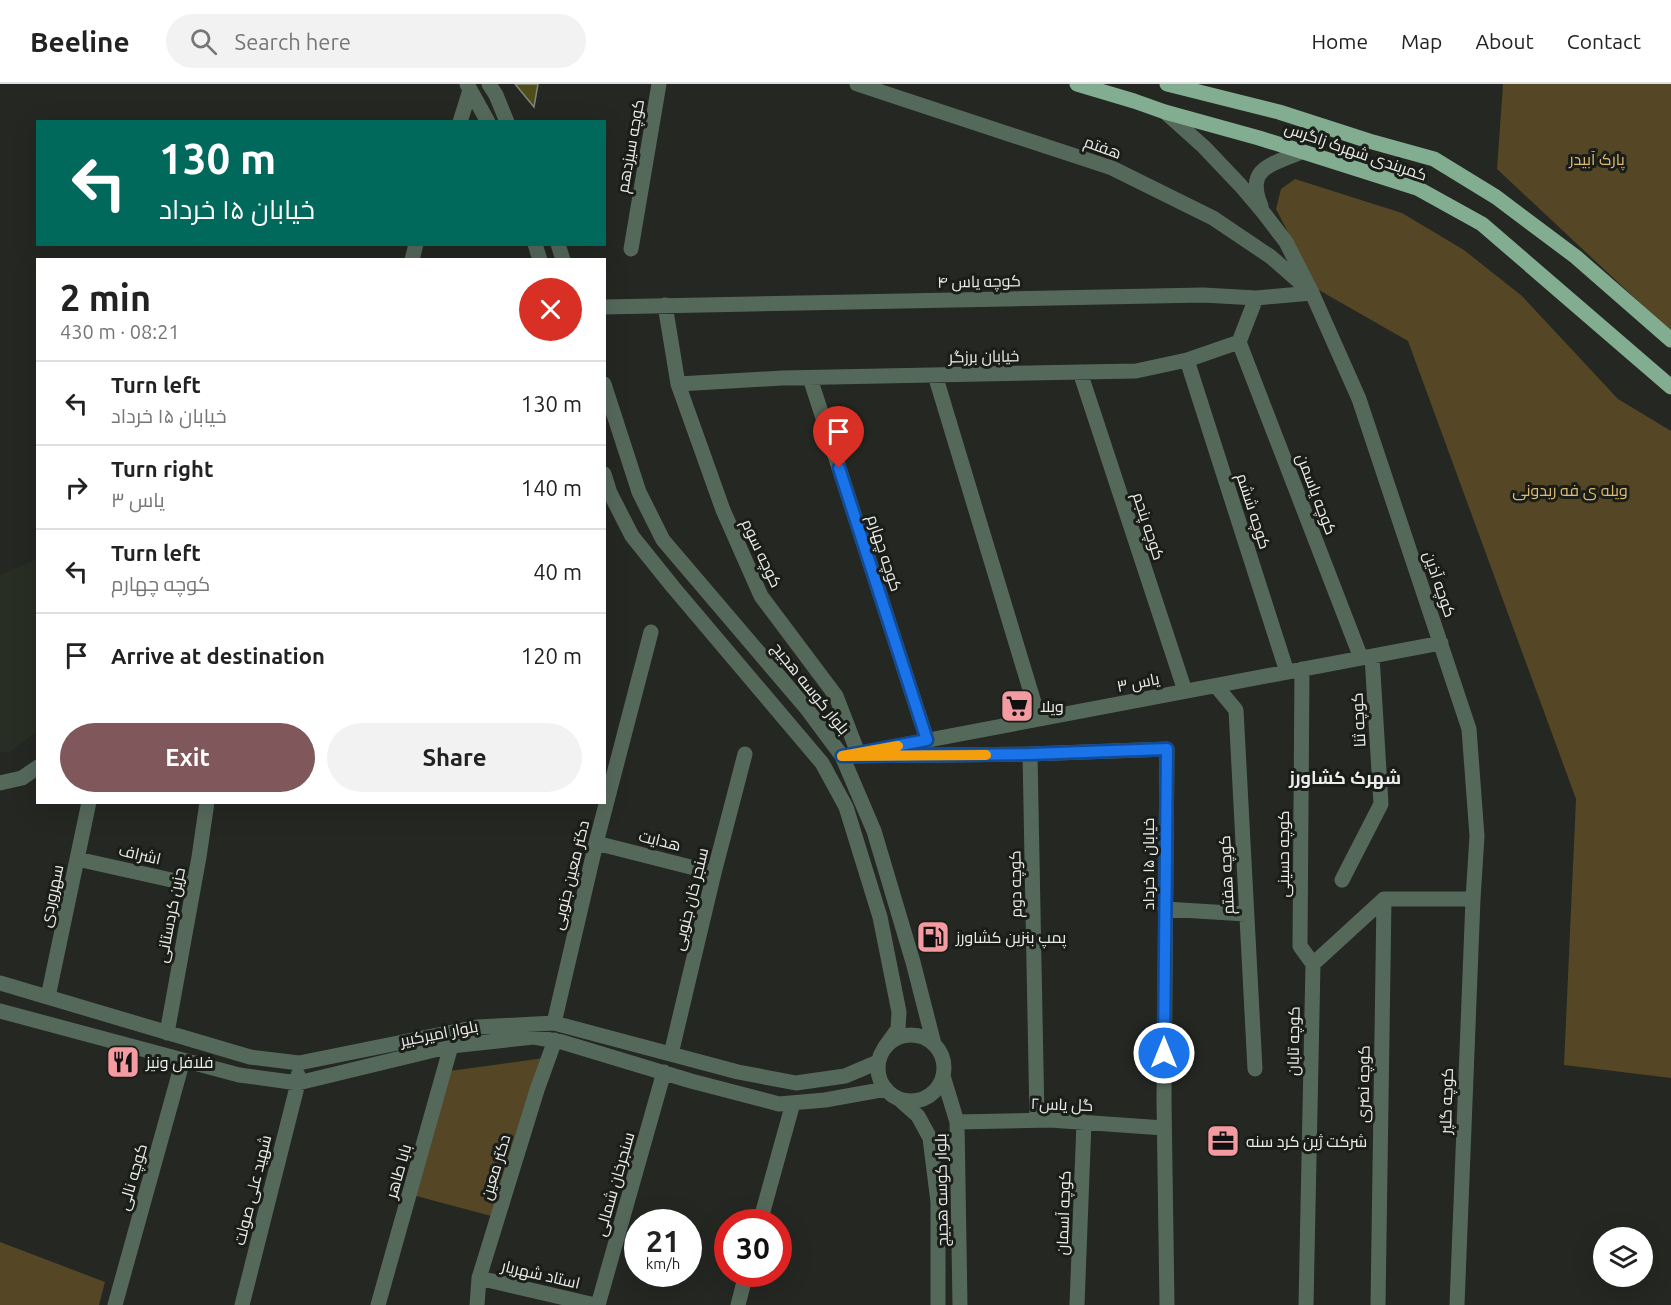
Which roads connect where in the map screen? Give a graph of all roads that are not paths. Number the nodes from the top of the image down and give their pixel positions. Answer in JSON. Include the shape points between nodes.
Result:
{"nodes":[{"id":1,"x":489,"y":84,"type":"edge"},
{"id":2,"x":659,"y":84,"type":"edge"},
{"id":3,"x":857,"y":84,"type":"edge"},
{"id":4,"x":1077,"y":84,"type":"edge"},
{"id":5,"x":1167,"y":84,"type":"edge"},
{"id":6,"x":469,"y":87,"type":"edge"},
{"id":7,"x":1165,"y":112,"type":"junction"},
{"id":8,"x":461,"y":120,"type":"edge"},
{"id":9,"x":487,"y":120,"type":"edge"},
{"id":10,"x":506,"y":120,"type":"edge"},
{"id":11,"x":1301,"y":152,"type":"junction"},
{"id":12,"x":1263,"y":212,"type":"junction"},
{"id":13,"x":631,"y":249,"type":"dead end"},
{"id":14,"x":1312,"y":293,"type":"junction"},
{"id":15,"x":1256,"y":298,"type":"junction"},
{"id":16,"x":665,"y":305,"type":"junction"},
{"id":17,"x":606,"y":307,"type":"edge"},
{"id":18,"x":1671,"y":339,"type":"edge"},
{"id":19,"x":1239,"y":342,"type":"junction"},
{"id":20,"x":1187,"y":360,"type":"junction"},
{"id":21,"x":1080,"y":372,"type":"junction"},
{"id":22,"x":935,"y":375,"type":"junction"},
{"id":23,"x":810,"y":378,"type":"junction"},
{"id":24,"x":678,"y":384,"type":"junction"},
{"id":25,"x":1671,"y":387,"type":"edge"},
{"id":26,"x":606,"y":390,"type":"edge"},
{"id":27,"x":636,"y":483,"type":"junction"},
{"id":28,"x":607,"y":496,"type":"edge"},
{"id":29,"x":651,"y":632,"type":"dead end"},
{"id":30,"x":1441,"y":643,"type":"junction"},
{"id":31,"x":1366,"y":657,"type":"junction"},
{"id":32,"x":1295,"y":671,"type":"junction"},
{"id":33,"x":1216,"y":686,"type":"junction"},
{"id":34,"x":1185,"y":691,"type":"junction"},
{"id":35,"x":1039,"y":719,"type":"junction"},
{"id":36,"x":927,"y":740,"type":"junction"},
{"id":37,"x":858,"y":753,"type":"junction"},
{"id":38,"x":745,"y":754,"type":"dead end"},
{"id":39,"x":1030,"y":754,"type":"junction"},
{"id":40,"x":842,"y":756,"type":"junction"},
{"id":41,"x":822,"y":763,"type":"junction"},
{"id":42,"x":36,"y":768,"type":"edge"},
{"id":43,"x":0,"y":783,"type":"edge"},
{"id":44,"x":89,"y":804,"type":"edge"},
{"id":45,"x":207,"y":804,"type":"edge"},
{"id":46,"x":596,"y":843,"type":"junction"},
{"id":47,"x":77,"y":859,"type":"junction"},
{"id":48,"x":714,"y":873,"type":"junction"},
{"id":49,"x":1342,"y":880,"type":"dead end"},
{"id":50,"x":194,"y":885,"type":"junction"},
{"id":51,"x":1384,"y":899,"type":"junction"},
{"id":52,"x":1473,"y":899,"type":"junction"},
{"id":53,"x":1165,"y":909,"type":"junction"},
{"id":54,"x":1246,"y":914,"type":"junction"},
{"id":55,"x":1312,"y":964,"type":"junction"},
{"id":56,"x":0,"y":983,"type":"edge"},
{"id":57,"x":48,"y":997,"type":"junction"},
{"id":58,"x":0,"y":1011,"type":"edge"},
{"id":59,"x":554,"y":1023,"type":"junction"},
{"id":60,"x":167,"y":1033,"type":"junction"},
{"id":61,"x":555,"y":1040,"type":"junction"},
{"id":62,"x":934,"y":1044,"type":"junction"},
{"id":63,"x":451,"y":1046,"type":"junction"},
{"id":64,"x":885,"y":1047,"type":"junction"},
{"id":65,"x":671,"y":1054,"type":"junction"},
{"id":66,"x":183,"y":1060,"type":"junction"},
{"id":67,"x":879,"y":1062,"type":"junction"},
{"id":68,"x":299,"y":1063,"type":"junction"},
{"id":69,"x":1255,"y":1069,"type":"dead end"},
{"id":70,"x":664,"y":1072,"type":"junction"},
{"id":71,"x":943,"y":1076,"type":"junction"},
{"id":72,"x":298,"y":1083,"type":"junction"},
{"id":73,"x":886,"y":1089,"type":"junction"},
{"id":74,"x":899,"y":1099,"type":"junction"},
{"id":75,"x":793,"y":1102,"type":"junction"},
{"id":76,"x":1037,"y":1120,"type":"junction"},
{"id":77,"x":957,"y":1122,"type":"junction"},
{"id":78,"x":1084,"y":1122,"type":"junction"},
{"id":79,"x":1164,"y":1128,"type":"junction"},
{"id":80,"x":764,"y":1209,"type":"edge"},
{"id":81,"x":479,"y":1278,"type":"junction"},
{"id":82,"x":743,"y":1287,"type":"edge"},
{"id":83,"x":115,"y":1305,"type":"edge"},
{"id":84,"x":242,"y":1305,"type":"edge"},
{"id":85,"x":378,"y":1305,"type":"edge"},
{"id":86,"x":477,"y":1305,"type":"edge"},
{"id":87,"x":596,"y":1305,"type":"edge"},
{"id":88,"x":738,"y":1305,"type":"edge"},
{"id":89,"x":938,"y":1305,"type":"edge"},
{"id":90,"x":960,"y":1305,"type":"edge"},
{"id":91,"x":1077,"y":1305,"type":"edge"},
{"id":92,"x":1167,"y":1305,"type":"edge"},
{"id":93,"x":1306,"y":1305,"type":"edge"},
{"id":94,"x":1378,"y":1305,"type":"edge"},
{"id":95,"x":1457,"y":1305,"type":"edge"}],
"edges":[{"from":1,"to":10,"type":"street"},
{"from":2,"to":13,"type":"street","name":"کوچه سیزدهم"},
{"from":3,"to":14,"type":"street","name":"هفتم","via":[[1112,168],[1213,218],[1271,257]]},
{"from":4,"to":7,"type":"main road","name":"کمربندی شهرک زاگرس"},
{"from":5,"to":18,"type":"main road","name":"کمربندی شهرک زاگرس","via":[[1279,112],[1434,159],[1496,197],[1576,256]]},
{"from":6,"to":8,"type":"street"},
{"from":6,"to":9,"type":"street"},
{"from":7,"to":11,"type":"main road","name":"کمربندی شهرک زاگرس"},
{"from":7,"to":12,"type":"street","name":"کوچه آذین","via":[[1204,147]]},
{"from":11,"to":12,"type":"street","via":[[1267,166],[1257,177],[1257,197]]},
{"from":11,"to":25,"type":"main road","name":"کمربندی شهرک زاگرس","via":[[1417,188],[1482,224]]},
{"from":12,"to":14,"type":"street","name":"کوچه آذین","via":[[1286,242]]},
{"from":14,"to":15,"type":"street","name":"کوچه یاس ۴"},
{"from":14,"to":30,"type":"street","name":"کوچه آذین","via":[[1359,399]]},
{"from":15,"to":16,"type":"street","name":"کوچه یاس ۴","via":[[1203,295]]},
{"from":15,"to":19,"type":"street"},
{"from":16,"to":17,"type":"street","name":"کوچه یاس ۴"},
{"from":16,"to":24,"type":"street","name":"کوچه سوم"},
{"from":19,"to":20,"type":"street","name":"خیابان برزگر"},
{"from":19,"to":31,"type":"street","name":"کوچه یاسمن"},
{"from":20,"to":21,"type":"street","name":"خیابان برزگر","via":[[1136,371]]},
{"from":20,"to":32,"type":"street","name":"کوچه ششم"},
{"from":21,"to":22,"type":"street","name":"خیابان برزگر"},
{"from":21,"to":34,"type":"street","name":"کوچه پنجم"},
{"from":22,"to":23,"type":"street","name":"خیابان برزگر"},
{"from":22,"to":35,"type":"street"},
{"from":23,"to":24,"type":"street","name":"خیابان برزگر"},
{"from":23,"to":36,"type":"street","name":"کوچه چهارم"},
{"from":24,"to":37,"type":"street","name":"کوچه سوم","via":[[723,510],[761,596],[836,696]]},
{"from":26,"to":27,"type":"street","name":"بلوار کوسه هجیج"},
{"from":27,"to":28,"type":"street"},
{"from":27,"to":40,"type":"street","name":"بلوار کوسه هجیج","via":[[663,540]]},
{"from":28,"to":41,"type":"street","via":[[632,536],[673,587]]},
{"from":29,"to":46,"type":"street","name":"دکتر معین جنوبی"},
{"from":30,"to":31,"type":"street","name":"یاس ۳"},
{"from":30,"to":52,"type":"street","name":"کوچه آذین","via":[[1469,729],[1477,836]]},
{"from":31,"to":32,"type":"street","name":"یاس ۳"},
{"from":31,"to":49,"type":"street","name":"کوچه ثنا","via":[[1381,804]]},
{"from":32,"to":33,"type":"street","name":"یاس ۳"},
{"from":32,"to":55,"type":"street","name":"کوچه حسینی","via":[[1300,946]]},
{"from":33,"to":34,"type":"street","name":"یاس ۳"},
{"from":33,"to":54,"type":"street","name":"کوچه هفتم","via":[[1236,710]]},
{"from":34,"to":35,"type":"street","name":"یاس ۳"},
{"from":35,"to":36,"type":"street","name":"یاس ۳"},
{"from":36,"to":37,"type":"street","name":"یاس ۳"},
{"from":37,"to":40,"type":"street","name":"یاس ۳"},
{"from":38,"to":48,"type":"street","name":"سنجر خان جنوبی"},
{"from":39,"to":40,"type":"street","name":"خیابان ۱۵ خرداد"},
{"from":39,"to":53,"type":"street","name":"خیابان ۱۵ خرداد","via":[[1167,749]]},
{"from":39,"to":76,"type":"street","name":"کوچه دوم"},
{"from":40,"to":41,"type":"street"},
{"from":40,"to":62,"type":"street","name":"بلوار کوسه هجیج","via":[[874,831]]},
{"from":41,"to":64,"type":"street","via":[[846,807],[880,917],[899,1012],[898,1029]]},
{"from":42,"to":43,"type":"street","via":[[22,778]]},
{"from":44,"to":47,"type":"street","name":"سهروردی"},
{"from":45,"to":50,"type":"street","name":"حزین کردستانی"},
{"from":46,"to":48,"type":"street","name":"هدایت"},
{"from":46,"to":59,"type":"street","name":"دکتر معین جنوبی"},
{"from":47,"to":50,"type":"street","name":"اشراف"},
{"from":47,"to":57,"type":"street","name":"سهروردی"},
{"from":48,"to":65,"type":"street","name":"سنجر خان جنوبی"},
{"from":50,"to":60,"type":"street","name":"حزین کردستانی"},
{"from":51,"to":52,"type":"street"},
{"from":51,"to":55,"type":"street"},
{"from":51,"to":94,"type":"street","name":"کوچه نصری"},
{"from":52,"to":95,"type":"street","name":"کوچه گلپر"},
{"from":53,"to":54,"type":"street"},
{"from":53,"to":79,"type":"street","name":"خیابان ۱۵ خرداد"},
{"from":54,"to":69,"type":"street","name":"کوچه هفتم"},
{"from":55,"to":93,"type":"street","name":"کوچه تابان"},
{"from":56,"to":57,"type":"street","name":"بلوار امیرکبیر"},
{"from":57,"to":60,"type":"street","name":"بلوار امیرکبیر"},
{"from":58,"to":66,"type":"street","name":"بلوار امیرکبیر"},
{"from":59,"to":65,"type":"street","name":"بلوار امیرکبیر"},
{"from":59,"to":68,"type":"street","name":"بلوار امیرکبیر","via":[[477,1027]]},
{"from":60,"to":68,"type":"street","name":"بلوار امیرکبیر","via":[[250,1057]]},
{"from":61,"to":63,"type":"street","name":"بلوار امیرکبیر","via":[[534,1037]]},
{"from":61,"to":70,"type":"street","name":"بلوار امیرکبیر"},
{"from":61,"to":81,"type":"street","name":"دکتر معین"},
{"from":62,"to":64,"type":"street","via":[[918,1035],[909,1035]]},
{"from":62,"to":71,"type":"street","via":[[943,1059]]},
{"from":63,"to":72,"type":"street","name":"بلوار امیرکبیر"},
{"from":63,"to":85,"type":"street","name":"بابا طاهر"},
{"from":64,"to":67,"type":"street"},
{"from":65,"to":67,"type":"street","name":"بلوار امیرکبیر","via":[[796,1083],[845,1076]]},
{"from":66,"to":72,"type":"street","name":"بلوار امیرکبیر","via":[[239,1075]]},
{"from":66,"to":83,"type":"street","name":"کوچه نالی"},
{"from":67,"to":73,"type":"street","via":[[880,1081]]},
{"from":68,"to":72,"type":"street","name":"شهید علی صولت"},
{"from":70,"to":75,"type":"street","name":"بلوار امیرکبیر","via":[[765,1101]]},
{"from":70,"to":87,"type":"street","name":"سنجرخان شمالی"},
{"from":71,"to":74,"type":"street","via":[[940,1085],[926,1097],[918,1101]]},
{"from":71,"to":77,"type":"street","name":"بلوار کوسه هجیج"},
{"from":72,"to":84,"type":"street","name":"شهید علی صولت"},
{"from":73,"to":74,"type":"street"},
{"from":73,"to":75,"type":"street","name":"بلوار امیرکبیر"},
{"from":74,"to":89,"type":"street","name":"بلوار کوسه هجیج","via":[[918,1116],[930,1138],[938,1202]]},
{"from":75,"to":80,"type":"street"},
{"from":76,"to":77,"type":"street","name":"گل یاس۲"},
{"from":76,"to":78,"type":"street","name":"گل یاس۲"},
{"from":77,"to":90,"type":"street","name":"بلوار کوسه هجیج"},
{"from":78,"to":79,"type":"street","name":"گل یاس۲"},
{"from":78,"to":91,"type":"street","name":"کوچه آسمان"},
{"from":79,"to":92,"type":"street","name":"خیابان ۱۵ خرداد"},
{"from":81,"to":86,"type":"street","name":"دکتر معین"},
{"from":81,"to":87,"type":"street","name":"استاد شهریار"},
{"from":82,"to":88,"type":"street"}]}
